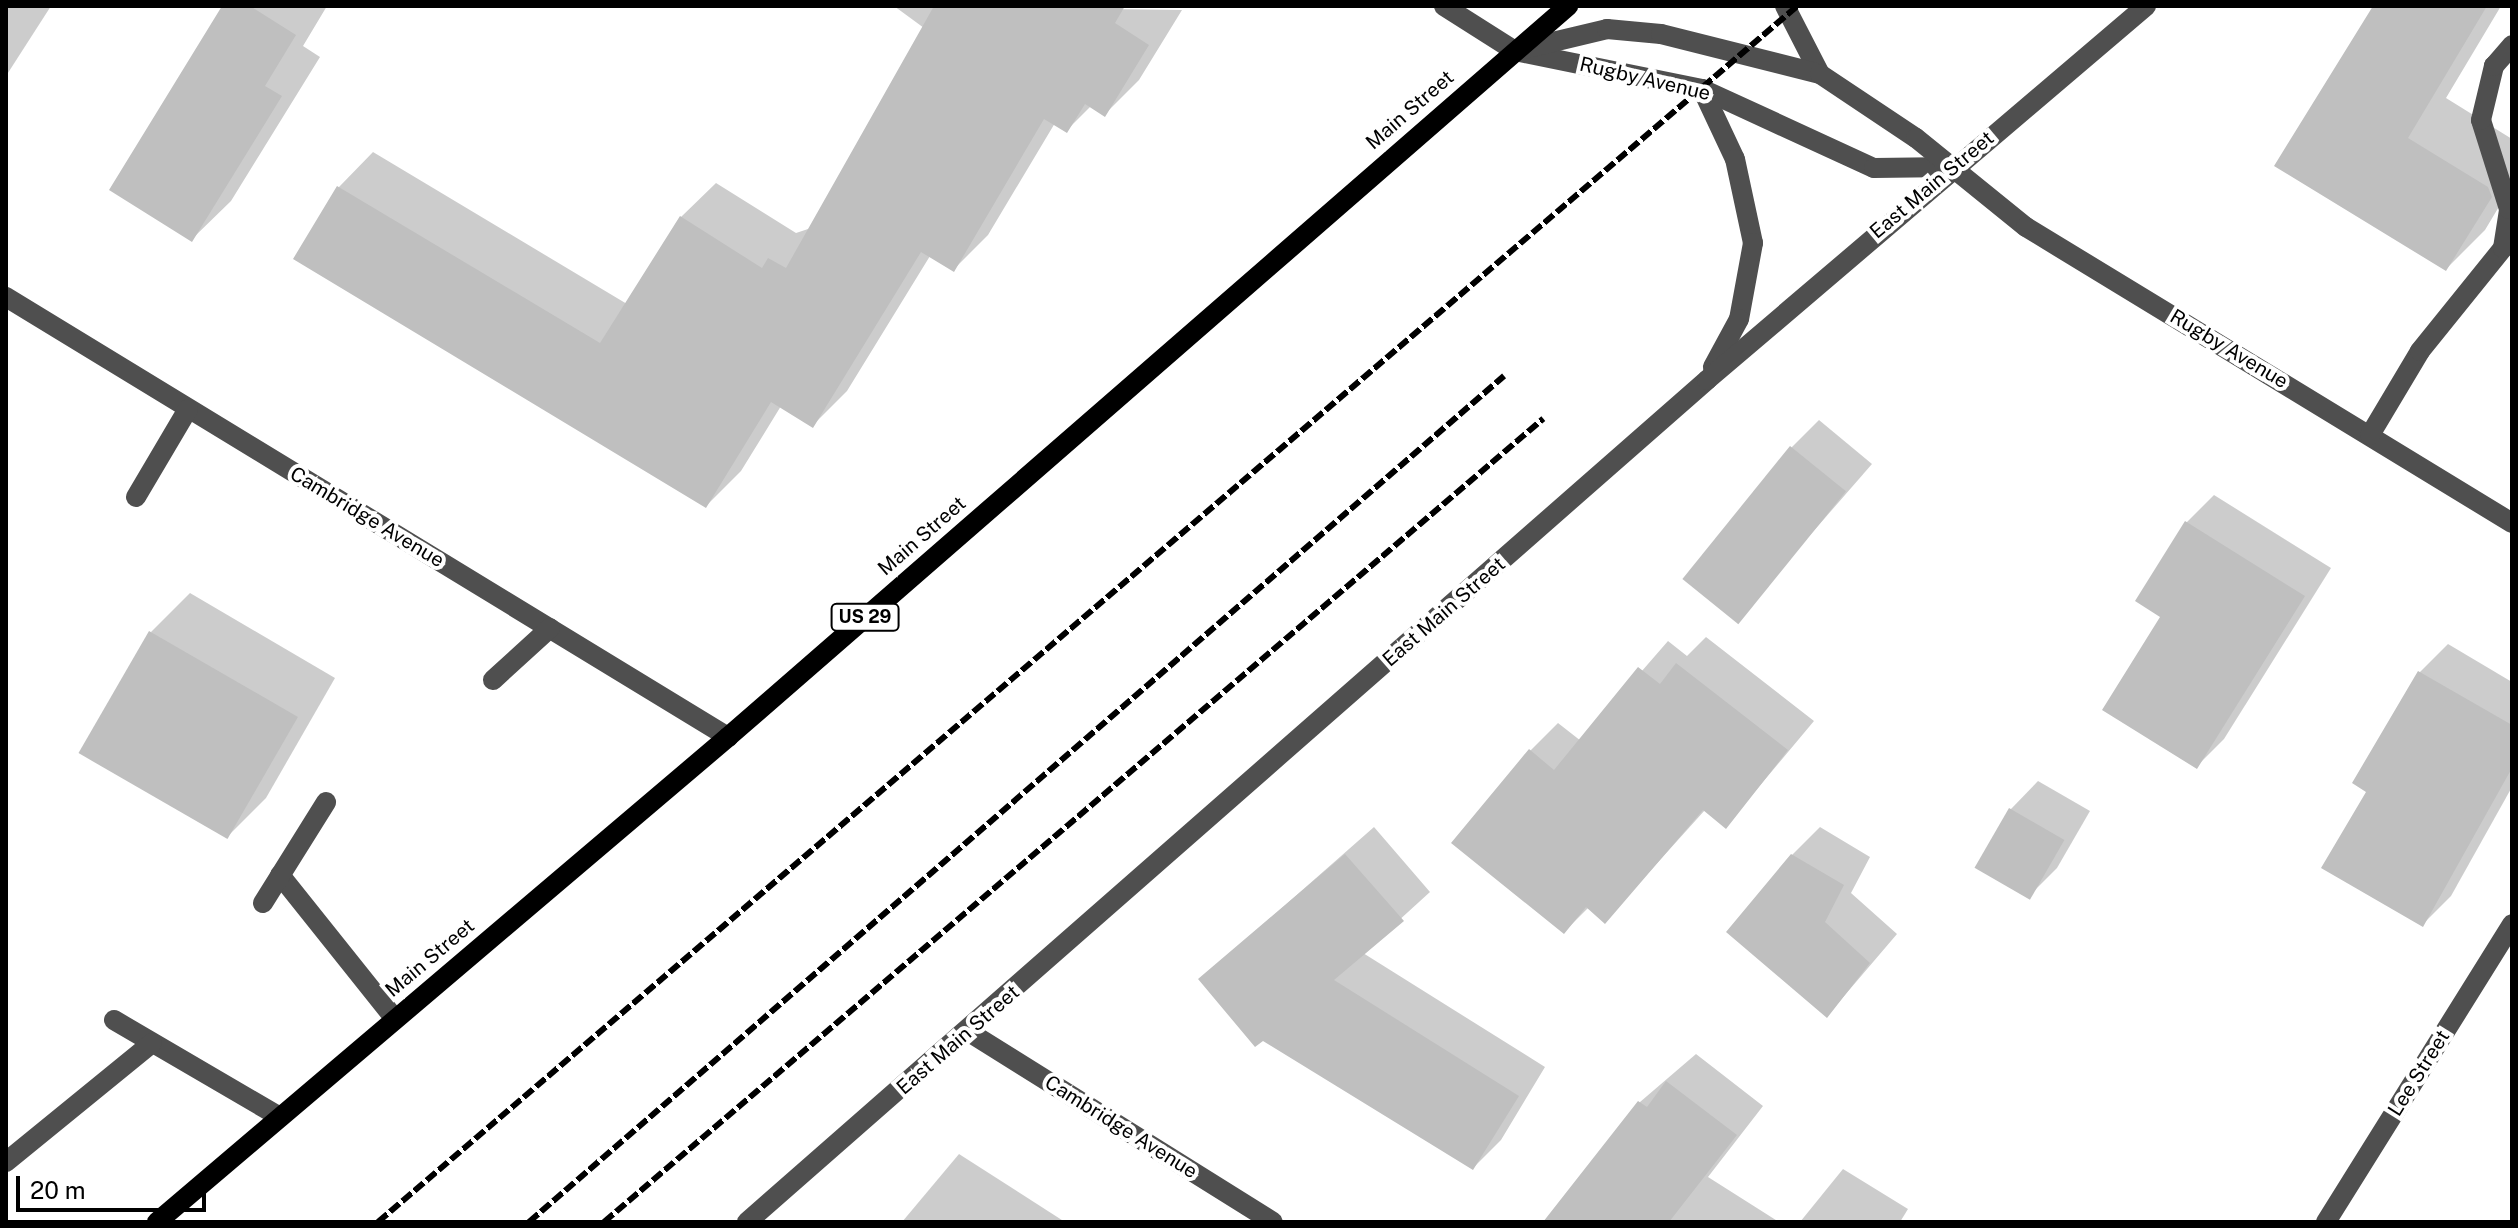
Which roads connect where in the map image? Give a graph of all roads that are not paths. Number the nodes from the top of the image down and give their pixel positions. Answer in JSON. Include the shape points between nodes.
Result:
{"nodes":[{"id":1,"x":1444,"y":6,"type":"edge"},
{"id":2,"x":1568,"y":6,"type":"edge"},
{"id":3,"x":1785,"y":6,"type":"edge"},
{"id":4,"x":2146,"y":6,"type":"edge"},
{"id":5,"x":2512,"y":45,"type":"edge"},
{"id":6,"x":1515,"y":51,"type":"junction"},
{"id":7,"x":1820,"y":74,"type":"junction"},
{"id":8,"x":1702,"y":89,"type":"junction"},
{"id":9,"x":1952,"y":167,"type":"junction"},
{"id":10,"x":6,"y":297,"type":"edge"},
{"id":11,"x":1707,"y":380,"type":"junction"},
{"id":12,"x":188,"y":409,"type":"junction"},
{"id":13,"x":2370,"y":435,"type":"junction"},
{"id":14,"x":136,"y":497,"type":"dead end"},
{"id":15,"x":2512,"y":523,"type":"edge"},
{"id":16,"x":550,"y":628,"type":"junction"},
{"id":17,"x":493,"y":680,"type":"dead end"},
{"id":18,"x":728,"y":737,"type":"junction"},
{"id":19,"x":326,"y":802,"type":"dead end"},
{"id":20,"x":280,"y":875,"type":"junction"},
{"id":21,"x":263,"y":903,"type":"dead end"},
{"id":22,"x":2512,"y":924,"type":"edge"},
{"id":23,"x":395,"y":1019,"type":"junction"},
{"id":24,"x":114,"y":1020,"type":"dead end"},
{"id":25,"x":969,"y":1032,"type":"junction"},
{"id":26,"x":152,"y":1043,"type":"junction"},
{"id":27,"x":280,"y":1117,"type":"junction"},
{"id":28,"x":6,"y":1162,"type":"edge"},
{"id":29,"x":157,"y":1222,"type":"edge"},
{"id":30,"x":747,"y":1222,"type":"edge"},
{"id":31,"x":1273,"y":1222,"type":"edge"},
{"id":32,"x":2326,"y":1222,"type":"edge"}],
"edges":[{"from":1,"to":6,"type":"street","name":"Rugby Avenue"},
{"from":2,"to":6,"type":"main road","name":"Main Street","number":"US 29"},
{"from":3,"to":7,"type":"street"},
{"from":4,"to":9,"type":"street","name":"East Main Street"},
{"from":5,"to":13,"type":"street","via":[[2494,66],[2481,120],[2509,209],[2503,248],[2420,351]]},
{"from":6,"to":7,"type":"street","name":"Rugby Avenue","via":[[1607,29],[1661,34]]},
{"from":6,"to":8,"type":"street","name":"Rugby Avenue"},
{"from":6,"to":18,"type":"main road","name":"Main Street","number":"US 29"},
{"from":7,"to":9,"type":"street","name":"Rugby Avenue"},
{"from":8,"to":9,"type":"street","name":"Rugby Avenue","via":[[1874,168]]},
{"from":8,"to":11,"type":"street","via":[[1735,159],[1753,243],[1739,319]]},
{"from":9,"to":11,"type":"street","name":"East Main Street"},
{"from":9,"to":13,"type":"street","name":"Rugby Avenue","via":[[2026,227]]},
{"from":10,"to":12,"type":"street","name":"Cambridge Avenue"},
{"from":11,"to":25,"type":"street","name":"East Main Street"},
{"from":12,"to":14,"type":"street"},
{"from":12,"to":16,"type":"street","name":"Cambridge Avenue"},
{"from":13,"to":15,"type":"street","name":"Rugby Avenue"},
{"from":16,"to":17,"type":"street"},
{"from":16,"to":18,"type":"street","name":"Cambridge Avenue"},
{"from":18,"to":23,"type":"main road","name":"Main Street","number":"US 29"},
{"from":19,"to":20,"type":"street"},
{"from":20,"to":21,"type":"street"},
{"from":20,"to":23,"type":"street"},
{"from":22,"to":32,"type":"street","name":"Lee Street"},
{"from":23,"to":27,"type":"main road","name":"Main Street","number":"US 29"},
{"from":24,"to":26,"type":"street"},
{"from":25,"to":30,"type":"street","name":"East Main Street"},
{"from":25,"to":31,"type":"street","name":"Cambridge Avenue"},
{"from":26,"to":27,"type":"street"},
{"from":26,"to":28,"type":"street"},
{"from":27,"to":29,"type":"main road","name":"Main Street","number":"US 29"}]}
